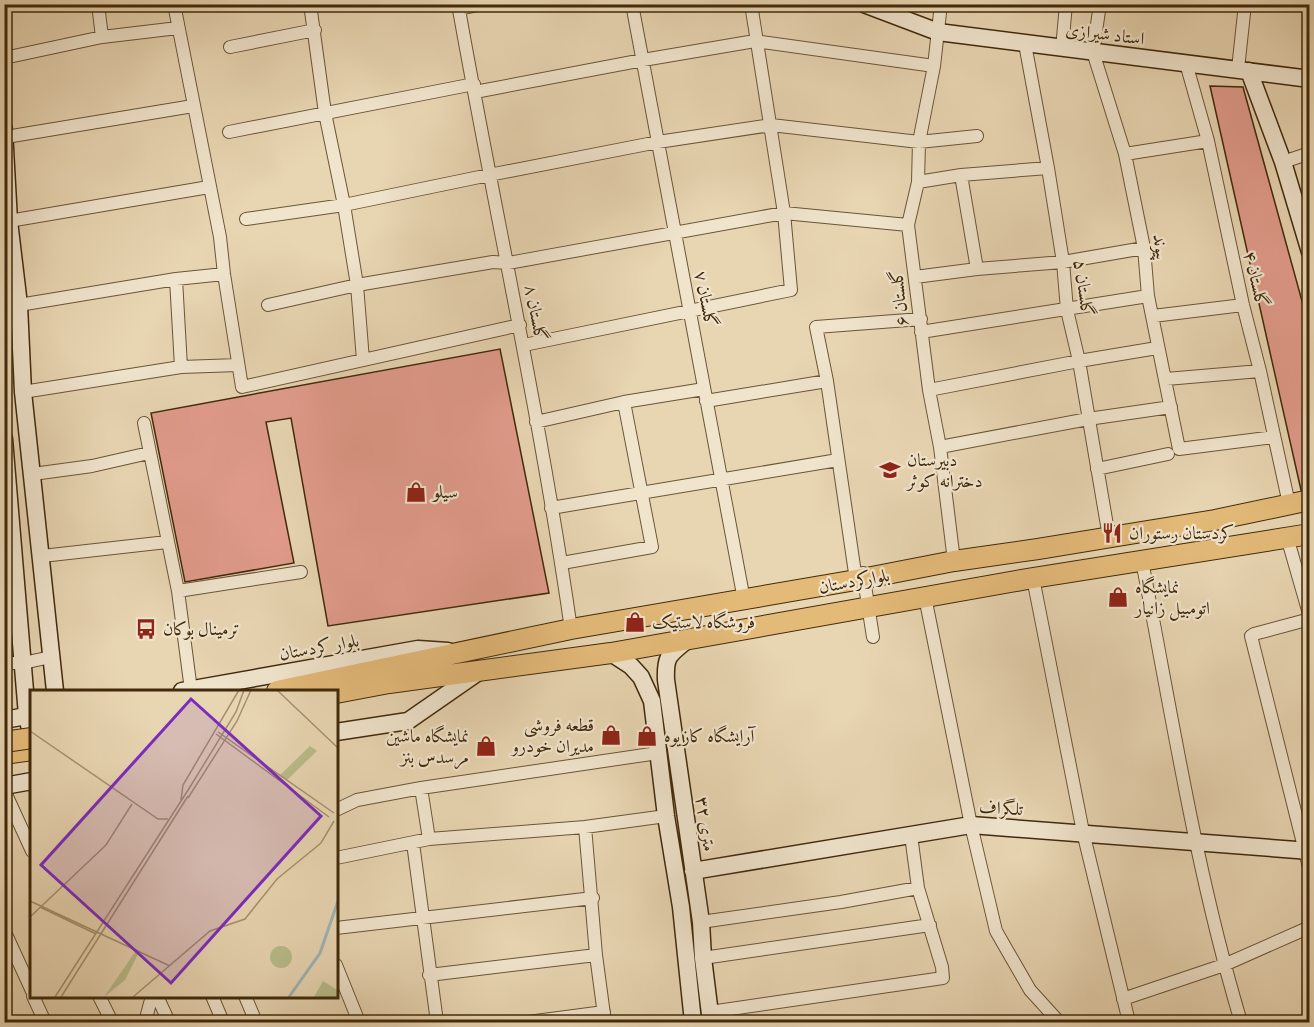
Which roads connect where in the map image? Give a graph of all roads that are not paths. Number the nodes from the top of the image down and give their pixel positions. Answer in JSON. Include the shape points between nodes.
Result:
{"nodes":[{"id":1,"x":98,"y":4,"type":"edge"},
{"id":2,"x":174,"y":4,"type":"edge"},
{"id":3,"x":310,"y":4,"type":"edge"},
{"id":4,"x":483,"y":4,"type":"edge"},
{"id":5,"x":632,"y":4,"type":"edge"},
{"id":6,"x":751,"y":4,"type":"edge"},
{"id":7,"x":864,"y":4,"type":"edge"},
{"id":8,"x":941,"y":4,"type":"edge"},
{"id":9,"x":1066,"y":4,"type":"edge"},
{"id":10,"x":1100,"y":4,"type":"edge"},
{"id":11,"x":1245,"y":4,"type":"edge"},
{"id":12,"x":458,"y":7,"type":"edge"},
{"id":13,"x":178,"y":28,"type":"junction"},
{"id":14,"x":315,"y":30,"type":"junction"},
{"id":15,"x":938,"y":32,"type":"junction"},
{"id":16,"x":102,"y":37,"type":"junction"},
{"id":17,"x":755,"y":41,"type":"junction"},
{"id":18,"x":1025,"y":44,"type":"junction"},
{"id":19,"x":231,"y":47,"type":"dead end"},
{"id":20,"x":1062,"y":49,"type":"junction"},
{"id":21,"x":1093,"y":52,"type":"junction"},
{"id":22,"x":4,"y":58,"type":"edge"},
{"id":23,"x":643,"y":60,"type":"junction"},
{"id":24,"x":1186,"y":63,"type":"junction"},
{"id":25,"x":934,"y":66,"type":"junction"},
{"id":26,"x":1243,"y":70,"type":"junction"},
{"id":27,"x":1310,"y":79,"type":"edge"},
{"id":28,"x":475,"y":88,"type":"junction"},
{"id":29,"x":193,"y":106,"type":"junction"},
{"id":30,"x":325,"y":112,"type":"junction"},
{"id":31,"x":771,"y":125,"type":"junction"},
{"id":32,"x":229,"y":132,"type":"dead end"},
{"id":33,"x":5,"y":133,"type":"edge"},
{"id":34,"x":977,"y":136,"type":"dead end"},
{"id":35,"x":1208,"y":141,"type":"junction"},
{"id":36,"x":658,"y":142,"type":"junction"},
{"id":37,"x":919,"y":142,"type":"junction"},
{"id":38,"x":1310,"y":153,"type":"edge"},
{"id":39,"x":1125,"y":154,"type":"junction"},
{"id":40,"x":1283,"y":162,"type":"junction"},
{"id":41,"x":1048,"y":168,"type":"junction"},
{"id":42,"x":489,"y":175,"type":"junction"},
{"id":43,"x":961,"y":175,"type":"junction"},
{"id":44,"x":918,"y":182,"type":"junction"},
{"id":45,"x":209,"y":187,"type":"junction"},
{"id":46,"x":344,"y":205,"type":"junction"},
{"id":47,"x":784,"y":213,"type":"junction"},
{"id":48,"x":246,"y":219,"type":"dead end"},
{"id":49,"x":9,"y":221,"type":"junction"},
{"id":50,"x":908,"y":225,"type":"junction"},
{"id":51,"x":675,"y":233,"type":"junction"},
{"id":52,"x":1144,"y":248,"type":"junction"},
{"id":53,"x":1309,"y":249,"type":"edge"},
{"id":54,"x":1063,"y":262,"type":"junction"},
{"id":55,"x":508,"y":263,"type":"junction"},
{"id":56,"x":977,"y":269,"type":"junction"},
{"id":57,"x":224,"y":274,"type":"junction"},
{"id":58,"x":915,"y":278,"type":"junction"},
{"id":59,"x":176,"y":279,"type":"junction"},
{"id":60,"x":357,"y":285,"type":"junction"},
{"id":61,"x":1148,"y":297,"type":"junction"},
{"id":62,"x":19,"y":305,"type":"junction"},
{"id":63,"x":268,"y":305,"type":"dead end"},
{"id":64,"x":1243,"y":305,"type":"junction"},
{"id":65,"x":1067,"y":310,"type":"junction"},
{"id":66,"x":690,"y":311,"type":"junction"},
{"id":67,"x":1153,"y":316,"type":"junction"},
{"id":68,"x":520,"y":325,"type":"junction"},
{"id":69,"x":921,"y":325,"type":"junction"},
{"id":70,"x":524,"y":345,"type":"junction"},
{"id":71,"x":1157,"y":348,"type":"junction"},
{"id":72,"x":363,"y":360,"type":"junction"},
{"id":73,"x":1078,"y":361,"type":"junction"},
{"id":74,"x":238,"y":365,"type":"junction"},
{"id":75,"x":181,"y":367,"type":"junction"},
{"id":76,"x":1260,"y":371,"type":"junction"},
{"id":77,"x":1166,"y":380,"type":"junction"},
{"id":78,"x":827,"y":381,"type":"junction"},
{"id":79,"x":928,"y":390,"type":"junction"},
{"id":80,"x":23,"y":392,"type":"junction"},
{"id":81,"x":705,"y":395,"type":"junction"},
{"id":82,"x":624,"y":402,"type":"junction"},
{"id":83,"x":1171,"y":407,"type":"junction"},
{"id":84,"x":1088,"y":419,"type":"junction"},
{"id":85,"x":536,"y":422,"type":"junction"},
{"id":86,"x":144,"y":423,"type":"dead end"},
{"id":87,"x":1274,"y":437,"type":"junction"},
{"id":88,"x":4,"y":440,"type":"edge"},
{"id":89,"x":940,"y":447,"type":"junction"},
{"id":90,"x":1174,"y":452,"type":"junction"},
{"id":91,"x":149,"y":453,"type":"junction"},
{"id":92,"x":838,"y":460,"type":"junction"},
{"id":93,"x":1097,"y":469,"type":"junction"},
{"id":94,"x":33,"y":474,"type":"junction"},
{"id":95,"x":721,"y":480,"type":"junction"},
{"id":96,"x":642,"y":492,"type":"junction"},
{"id":97,"x":8,"y":497,"type":"edge"},
{"id":98,"x":1310,"y":500,"type":"edge"},
{"id":99,"x":1289,"y":504,"type":"junction"},
{"id":100,"x":551,"y":508,"type":"junction"},
{"id":101,"x":1310,"y":534,"type":"edge"},
{"id":102,"x":1109,"y":537,"type":"junction"},
{"id":103,"x":1287,"y":537,"type":"junction"},
{"id":104,"x":167,"y":542,"type":"junction"},
{"id":105,"x":42,"y":556,"type":"junction"},
{"id":106,"x":954,"y":561,"type":"junction"},
{"id":107,"x":1143,"y":561,"type":"junction"},
{"id":108,"x":562,"y":563,"type":"junction"},
{"id":109,"x":301,"y":572,"type":"dead end"},
{"id":110,"x":860,"y":573,"type":"junction"},
{"id":111,"x":1033,"y":578,"type":"junction"},
{"id":112,"x":178,"y":591,"type":"junction"},
{"id":113,"x":925,"y":597,"type":"junction"},
{"id":114,"x":744,"y":600,"type":"junction"},
{"id":115,"x":868,"y":607,"type":"junction"},
{"id":116,"x":1310,"y":618,"type":"edge"},
{"id":117,"x":571,"y":629,"type":"junction"},
{"id":118,"x":873,"y":637,"type":"dead end"},
{"id":119,"x":686,"y":641,"type":"junction"},
{"id":120,"x":464,"y":652,"type":"junction"},
{"id":121,"x":611,"y":653,"type":"junction"},
{"id":122,"x":51,"y":657,"type":"junction"},
{"id":123,"x":4,"y":663,"type":"edge"},
{"id":124,"x":23,"y":663,"type":"junction"},
{"id":125,"x":481,"y":670,"type":"junction"},
{"id":126,"x":55,"y":690,"type":"edge"},
{"id":127,"x":186,"y":690,"type":"edge"},
{"id":128,"x":282,"y":690,"type":"edge"},
{"id":129,"x":338,"y":693,"type":"edge"},
{"id":130,"x":29,"y":715,"type":"edge"},
{"id":131,"x":4,"y":720,"type":"edge"},
{"id":132,"x":338,"y":732,"type":"edge"},
{"id":133,"x":30,"y":738,"type":"edge"},
{"id":134,"x":4,"y":742,"type":"edge"},
{"id":135,"x":30,"y":750,"type":"edge"},
{"id":136,"x":658,"y":753,"type":"junction"},
{"id":137,"x":4,"y":754,"type":"edge"},
{"id":138,"x":30,"y":782,"type":"edge"},
{"id":139,"x":4,"y":788,"type":"edge"},
{"id":140,"x":421,"y":788,"type":"junction"},
{"id":141,"x":338,"y":809,"type":"edge"},
{"id":142,"x":666,"y":816,"type":"junction"},
{"id":143,"x":971,"y":825,"type":"junction"},
{"id":144,"x":585,"y":827,"type":"junction"},
{"id":145,"x":1083,"y":832,"type":"junction"},
{"id":146,"x":911,"y":835,"type":"junction"},
{"id":147,"x":429,"y":839,"type":"junction"},
{"id":148,"x":1197,"y":841,"type":"junction"},
{"id":149,"x":413,"y":843,"type":"junction"},
{"id":150,"x":30,"y":846,"type":"edge"},
{"id":151,"x":1307,"y":850,"type":"edge"},
{"id":152,"x":338,"y":858,"type":"edge"},
{"id":153,"x":693,"y":871,"type":"junction"},
{"id":154,"x":1310,"y":872,"type":"edge"},
{"id":155,"x":918,"y":888,"type":"junction"},
{"id":156,"x":593,"y":898,"type":"junction"},
{"id":157,"x":424,"y":918,"type":"junction"},
{"id":158,"x":701,"y":922,"type":"junction"},
{"id":159,"x":930,"y":925,"type":"junction"},
{"id":160,"x":1310,"y":927,"type":"edge"},
{"id":161,"x":338,"y":928,"type":"edge"},
{"id":162,"x":4,"y":930,"type":"edge"},
{"id":163,"x":8,"y":948,"type":"edge"},
{"id":164,"x":597,"y":955,"type":"junction"},
{"id":165,"x":703,"y":958,"type":"junction"},
{"id":166,"x":1224,"y":964,"type":"junction"},
{"id":167,"x":338,"y":970,"type":"edge"},
{"id":168,"x":429,"y":975,"type":"junction"},
{"id":169,"x":30,"y":987,"type":"edge"},
{"id":170,"x":33,"y":997,"type":"edge"},
{"id":171,"x":99,"y":997,"type":"edge"},
{"id":172,"x":152,"y":997,"type":"edge"},
{"id":173,"x":157,"y":997,"type":"edge"},
{"id":174,"x":212,"y":997,"type":"edge"},
{"id":175,"x":245,"y":997,"type":"edge"},
{"id":176,"x":1123,"y":999,"type":"junction"},
{"id":177,"x":605,"y":1017,"type":"edge"},
{"id":178,"x":710,"y":1017,"type":"edge"},
{"id":179,"x":45,"y":1023,"type":"edge"},
{"id":180,"x":112,"y":1023,"type":"edge"},
{"id":181,"x":145,"y":1023,"type":"edge"},
{"id":182,"x":169,"y":1023,"type":"edge"},
{"id":183,"x":223,"y":1023,"type":"edge"},
{"id":184,"x":256,"y":1023,"type":"edge"},
{"id":185,"x":359,"y":1023,"type":"edge"},
{"id":186,"x":437,"y":1023,"type":"edge"},
{"id":187,"x":528,"y":1023,"type":"edge"},
{"id":188,"x":693,"y":1023,"type":"edge"},
{"id":189,"x":1059,"y":1023,"type":"edge"},
{"id":190,"x":1129,"y":1023,"type":"edge"},
{"id":191,"x":1241,"y":1023,"type":"edge"}],
"edges":[{"from":1,"to":16,"type":"street"},
{"from":2,"to":13,"type":"street"},
{"from":3,"to":14,"type":"street"},
{"from":4,"to":12,"type":"street"},
{"from":5,"to":23,"type":"street","name":"گلستان ۷"},
{"from":6,"to":17,"type":"street"},
{"from":7,"to":15,"type":"street","name":"استاد شیرازی"},
{"from":8,"to":15,"type":"street","name":"گلستان ۶"},
{"from":9,"to":20,"type":"street"},
{"from":10,"to":21,"type":"street"},
{"from":11,"to":26,"type":"street"},
{"from":12,"to":28,"type":"street","name":"گلستان ۸"},
{"from":13,"to":16,"type":"street"},
{"from":13,"to":29,"type":"street"},
{"from":14,"to":19,"type":"street"},
{"from":14,"to":30,"type":"street"},
{"from":15,"to":18,"type":"street","name":"استاد شیرازی"},
{"from":15,"to":25,"type":"street","name":"گلستان ۶"},
{"from":16,"to":22,"type":"street"},
{"from":17,"to":23,"type":"street"},
{"from":17,"to":25,"type":"street"},
{"from":17,"to":31,"type":"street"},
{"from":18,"to":20,"type":"street","name":"استاد شیرازی"},
{"from":18,"to":41,"type":"street","name":"گلستان ۵"},
{"from":20,"to":21,"type":"street","name":"استاد شیرازی"},
{"from":21,"to":24,"type":"street","name":"استاد شیرازی"},
{"from":21,"to":39,"type":"street","name":"پیوند"},
{"from":23,"to":28,"type":"street"},
{"from":23,"to":36,"type":"street","name":"گلستان ۷"},
{"from":24,"to":26,"type":"street","name":"استاد شیرازی"},
{"from":24,"to":35,"type":"street","name":"گلستان ۴"},
{"from":25,"to":37,"type":"street","name":"گلستان ۶"},
{"from":26,"to":27,"type":"street","name":"استاد شیرازی"},
{"from":26,"to":40,"type":"street"},
{"from":28,"to":30,"type":"street"},
{"from":28,"to":42,"type":"street","name":"گلستان ۸"},
{"from":29,"to":33,"type":"street"},
{"from":29,"to":45,"type":"street"},
{"from":30,"to":32,"type":"street"},
{"from":30,"to":46,"type":"street"},
{"from":31,"to":36,"type":"street"},
{"from":31,"to":37,"type":"street"},
{"from":31,"to":47,"type":"street"},
{"from":33,"to":49,"type":"street"},
{"from":34,"to":37,"type":"street"},
{"from":35,"to":39,"type":"street"},
{"from":35,"to":64,"type":"street","name":"گلستان ۴"},
{"from":36,"to":42,"type":"street"},
{"from":36,"to":51,"type":"street","name":"گلستان ۷"},
{"from":37,"to":44,"type":"street","name":"گلستان ۶"},
{"from":38,"to":40,"type":"street"},
{"from":39,"to":52,"type":"street","name":"پیوند"},
{"from":40,"to":53,"type":"street"},
{"from":41,"to":43,"type":"street"},
{"from":41,"to":54,"type":"street","name":"گلستان ۵"},
{"from":42,"to":46,"type":"street"},
{"from":42,"to":55,"type":"street","name":"گلستان ۸"},
{"from":43,"to":44,"type":"street"},
{"from":43,"to":56,"type":"street"},
{"from":44,"to":50,"type":"street","name":"گلستان ۶"},
{"from":45,"to":49,"type":"street"},
{"from":45,"to":57,"type":"street"},
{"from":46,"to":48,"type":"street"},
{"from":46,"to":60,"type":"street"},
{"from":47,"to":50,"type":"street"},
{"from":47,"to":51,"type":"street"},
{"from":47,"to":66,"type":"street","via":[[791,290]]},
{"from":49,"to":62,"type":"street"},
{"from":50,"to":58,"type":"street","name":"گلستان ۶"},
{"from":51,"to":55,"type":"street"},
{"from":51,"to":66,"type":"street","name":"گلستان ۷"},
{"from":52,"to":54,"type":"street"},
{"from":52,"to":61,"type":"street","name":"پیوند"},
{"from":54,"to":56,"type":"street"},
{"from":54,"to":65,"type":"street","name":"گلستان ۵"},
{"from":55,"to":60,"type":"street","via":[[494,262]]},
{"from":55,"to":68,"type":"street","name":"گلستان ۸"},
{"from":56,"to":58,"type":"street"},
{"from":57,"to":59,"type":"street"},
{"from":57,"to":74,"type":"street"},
{"from":58,"to":69,"type":"street","name":"گلستان ۶"},
{"from":59,"to":62,"type":"street"},
{"from":59,"to":75,"type":"street"},
{"from":60,"to":63,"type":"street"},
{"from":60,"to":72,"type":"street"},
{"from":61,"to":65,"type":"street"},
{"from":61,"to":67,"type":"street","name":"پیوند"},
{"from":62,"to":80,"type":"street"},
{"from":64,"to":67,"type":"street"},
{"from":64,"to":76,"type":"street","name":"گلستان ۴"},
{"from":65,"to":69,"type":"street"},
{"from":65,"to":73,"type":"street","name":"گلستان ۵"},
{"from":66,"to":70,"type":"street"},
{"from":66,"to":81,"type":"street","name":"گلستان ۷"},
{"from":67,"to":71,"type":"street","name":"پیوند"},
{"from":68,"to":70,"type":"street","name":"گلستان ۸"},
{"from":68,"to":72,"type":"street"},
{"from":69,"to":78,"type":"street","via":[[816,327]]},
{"from":69,"to":79,"type":"street","name":"گلستان ۶"},
{"from":70,"to":85,"type":"street","name":"گلستان ۸"},
{"from":71,"to":73,"type":"street"},
{"from":71,"to":77,"type":"street","name":"پیوند"},
{"from":72,"to":74,"type":"street","via":[[242,387]]},
{"from":73,"to":79,"type":"street"},
{"from":73,"to":84,"type":"street","name":"گلستان ۵"},
{"from":74,"to":75,"type":"street"},
{"from":75,"to":80,"type":"street"},
{"from":76,"to":77,"type":"street"},
{"from":76,"to":87,"type":"street","name":"گلستان ۴"},
{"from":77,"to":83,"type":"street","name":"پیوند"},
{"from":78,"to":81,"type":"street"},
{"from":78,"to":92,"type":"street"},
{"from":79,"to":89,"type":"street","name":"گلستان ۶"},
{"from":80,"to":94,"type":"street"},
{"from":81,"to":82,"type":"street"},
{"from":81,"to":95,"type":"street","name":"گلستان ۷"},
{"from":82,"to":85,"type":"street"},
{"from":82,"to":96,"type":"street"},
{"from":83,"to":84,"type":"street"},
{"from":83,"to":90,"type":"street","name":"پیوند"},
{"from":84,"to":89,"type":"street"},
{"from":84,"to":93,"type":"street","name":"گلستان ۵"},
{"from":85,"to":100,"type":"street","name":"گلستان ۸"},
{"from":86,"to":91,"type":"street"},
{"from":87,"to":90,"type":"street"},
{"from":87,"to":99,"type":"street","name":"گلستان ۴"},
{"from":88,"to":97,"type":"street"},
{"from":89,"to":106,"type":"street","name":"گلستان ۶"},
{"from":90,"to":93,"type":"street"},
{"from":91,"to":94,"type":"street"},
{"from":91,"to":104,"type":"street"},
{"from":92,"to":95,"type":"street"},
{"from":92,"to":110,"type":"street"},
{"from":93,"to":102,"type":"street","name":"گلستان ۵"},
{"from":94,"to":105,"type":"street"},
{"from":95,"to":96,"type":"street"},
{"from":95,"to":114,"type":"street","name":"گلستان ۷"},
{"from":96,"to":100,"type":"street"},
{"from":96,"to":108,"type":"street","via":[[652,547]]},
{"from":97,"to":124,"type":"street"},
{"from":98,"to":99,"type":"main road","name":"بلوارکردستان"},
{"from":99,"to":102,"type":"main road","name":"بلوارکردستان"},
{"from":100,"to":108,"type":"street","name":"گلستان ۸"},
{"from":101,"to":103,"type":"main road","name":"بلوارکردستان"},
{"from":102,"to":106,"type":"main road","name":"بلوارکردستان"},
{"from":103,"to":107,"type":"main road","name":"بلوارکردستان"},
{"from":103,"to":116,"type":"street"},
{"from":104,"to":105,"type":"street"},
{"from":104,"to":112,"type":"street"},
{"from":105,"to":122,"type":"street"},
{"from":106,"to":110,"type":"main road","name":"بلوارکردستان"},
{"from":107,"to":111,"type":"main road","name":"بلوارکردستان"},
{"from":107,"to":148,"type":"street"},
{"from":108,"to":117,"type":"street","name":"گلستان ۸"},
{"from":109,"to":112,"type":"street"},
{"from":110,"to":114,"type":"main road","name":"بلوارکردستان"},
{"from":110,"to":115,"type":"street"},
{"from":111,"to":113,"type":"main road","name":"بلوارکردستان"},
{"from":111,"to":145,"type":"street"},
{"from":112,"to":127,"type":"street"},
{"from":113,"to":115,"type":"main road","name":"بلوارکردستان"},
{"from":113,"to":143,"type":"street"},
{"from":114,"to":117,"type":"main road","name":"بلوارکردستان"},
{"from":115,"to":118,"type":"street"},
{"from":115,"to":119,"type":"main road","name":"بلوارکردستان"},
{"from":116,"to":151,"type":"street","via":[[1251,636]]},
{"from":117,"to":120,"type":"main road","name":"بلوارکردستان"},
{"from":119,"to":121,"type":"main road","name":"بلوارکردستان"},
{"from":119,"to":153,"type":"street","name":"۳۲ متری","via":[[665,662]]},
{"from":120,"to":127,"type":"street","name":"بلوار کردستان","via":[[418,649]]},
{"from":120,"to":128,"type":"main road","name":"بلوارکردستان"},
{"from":121,"to":125,"type":"main road","name":"بلوارکردستان"},
{"from":121,"to":136,"type":"street","name":"۳۲ متری","via":[[641,677],[652,701]]},
{"from":122,"to":124,"type":"street"},
{"from":122,"to":126,"type":"street"},
{"from":123,"to":124,"type":"street"},
{"from":124,"to":130,"type":"street"},
{"from":125,"to":129,"type":"main road","name":"بلوارکردستان"},
{"from":125,"to":132,"type":"street","name":"بلوارکردستان","via":[[408,721]]},
{"from":130,"to":131,"type":"street"},
{"from":133,"to":134,"type":"main road","bridge":true},
{"from":135,"to":137,"type":"main road"},
{"from":136,"to":140,"type":"street"},
{"from":136,"to":142,"type":"street","name":"۳۲ متری"},
{"from":138,"to":139,"type":"street"},
{"from":139,"to":150,"type":"street"},
{"from":140,"to":141,"type":"street","via":[[357,800]]},
{"from":140,"to":147,"type":"street"},
{"from":142,"to":144,"type":"street"},
{"from":142,"to":188,"type":"street","name":"۳۲ متری","via":[[681,907]]},
{"from":143,"to":145,"type":"street","name":"تلگراف"},
{"from":143,"to":146,"type":"street","name":"تلگراف"},
{"from":143,"to":189,"type":"street","via":[[996,931],[1030,990]]},
{"from":144,"to":147,"type":"street"},
{"from":144,"to":156,"type":"street"},
{"from":145,"to":148,"type":"street","name":"تلگراف"},
{"from":145,"to":176,"type":"street"},
{"from":146,"to":153,"type":"street","name":"تلگراف"},
{"from":146,"to":155,"type":"street"},
{"from":147,"to":149,"type":"street"},
{"from":148,"to":151,"type":"street","name":"تلگراف"},
{"from":148,"to":166,"type":"street"},
{"from":149,"to":152,"type":"street"},
{"from":149,"to":157,"type":"street"},
{"from":151,"to":154,"type":"street"},
{"from":153,"to":158,"type":"street","name":"۳۲ متری"},
{"from":155,"to":158,"type":"street"},
{"from":155,"to":159,"type":"street"},
{"from":156,"to":157,"type":"street"},
{"from":156,"to":164,"type":"street"},
{"from":157,"to":161,"type":"street"},
{"from":157,"to":168,"type":"street"},
{"from":158,"to":165,"type":"street","name":"۳۲ متری"},
{"from":159,"to":165,"type":"street"},
{"from":159,"to":178,"type":"street","via":[[943,978]]},
{"from":160,"to":166,"type":"street"},
{"from":162,"to":163,"type":"street"},
{"from":163,"to":169,"type":"street"},
{"from":164,"to":168,"type":"street"},
{"from":164,"to":177,"type":"street"},
{"from":165,"to":178,"type":"street","name":"۳۲ متری"},
{"from":166,"to":176,"type":"street"},
{"from":166,"to":191,"type":"street"},
{"from":167,"to":185,"type":"street"},
{"from":168,"to":186,"type":"street"},
{"from":170,"to":179,"type":"street"},
{"from":171,"to":180,"type":"street"},
{"from":172,"to":181,"type":"street"},
{"from":173,"to":182,"type":"street"},
{"from":174,"to":183,"type":"street"},
{"from":175,"to":184,"type":"street"},
{"from":176,"to":190,"type":"street"},
{"from":177,"to":187,"type":"street"}]}
